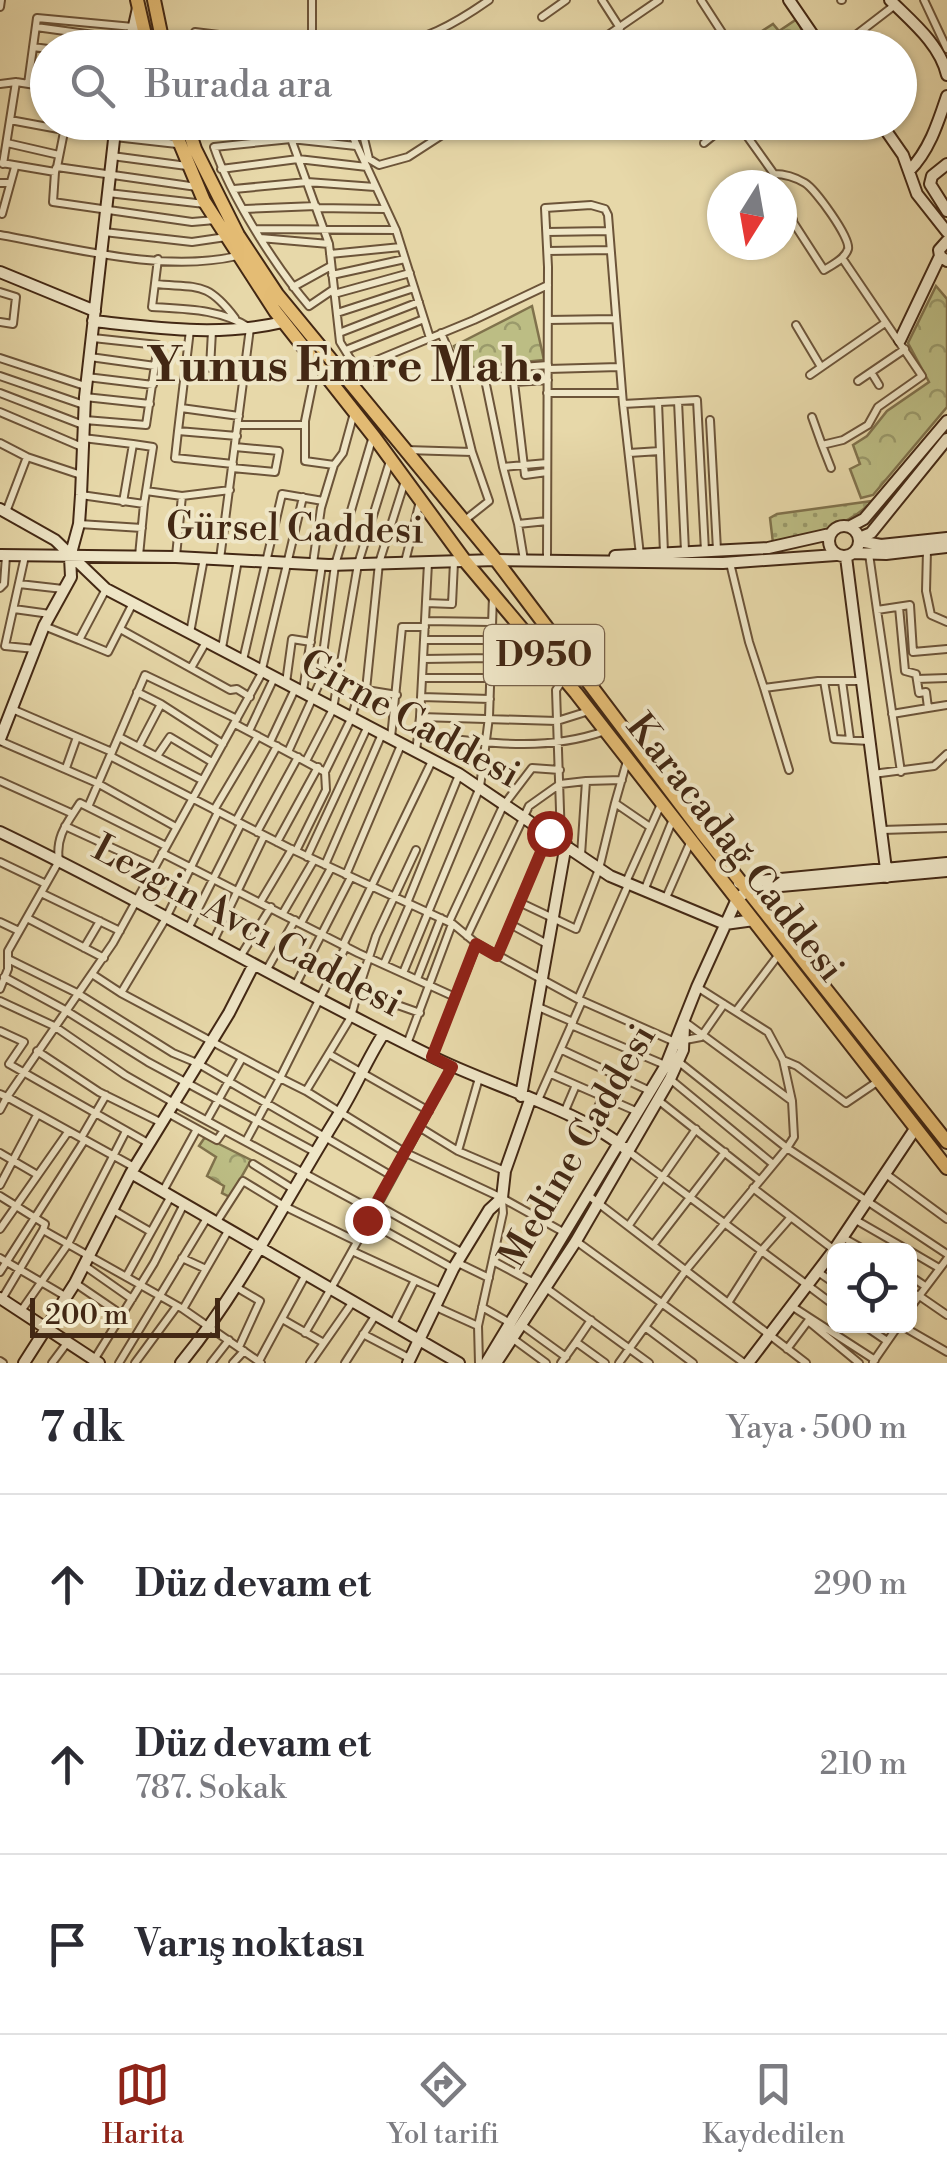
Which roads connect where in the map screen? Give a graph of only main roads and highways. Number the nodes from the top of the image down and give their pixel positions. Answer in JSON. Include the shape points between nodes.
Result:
{"nodes":[{"id":1,"x":154,"y":0,"type":"edge"},
{"id":2,"x":137,"y":4,"type":"edge"},
{"id":3,"x":144,"y":30,"type":"edge"},
{"id":4,"x":160,"y":30,"type":"edge"},
{"id":5,"x":178,"y":140,"type":"edge"},
{"id":6,"x":188,"y":140,"type":"edge"},
{"id":7,"x":739,"y":890,"type":"junction"},
{"id":8,"x":947,"y":1142,"type":"edge"},
{"id":9,"x":947,"y":1168,"type":"edge"}],
"edges":[{"from":1,"to":4,"type":"highway"},
{"from":2,"to":3,"type":"highway"},
{"from":5,"to":7,"type":"highway","name":"Karacadağ Caddesi","number":"D950","via":[[206,204],[239,256],[406,480],[454,561],[493,594]]},
{"from":6,"to":7,"type":"highway","name":"Karacadağ Caddesi","number":"D950","via":[[277,294],[350,371]]},
{"from":7,"to":8,"type":"highway","name":"Karacadağ Caddesi","number":"D950"},
{"from":7,"to":9,"type":"highway","name":"Karacadağ Caddesi","number":"D950","via":[[754,920]]}]}
